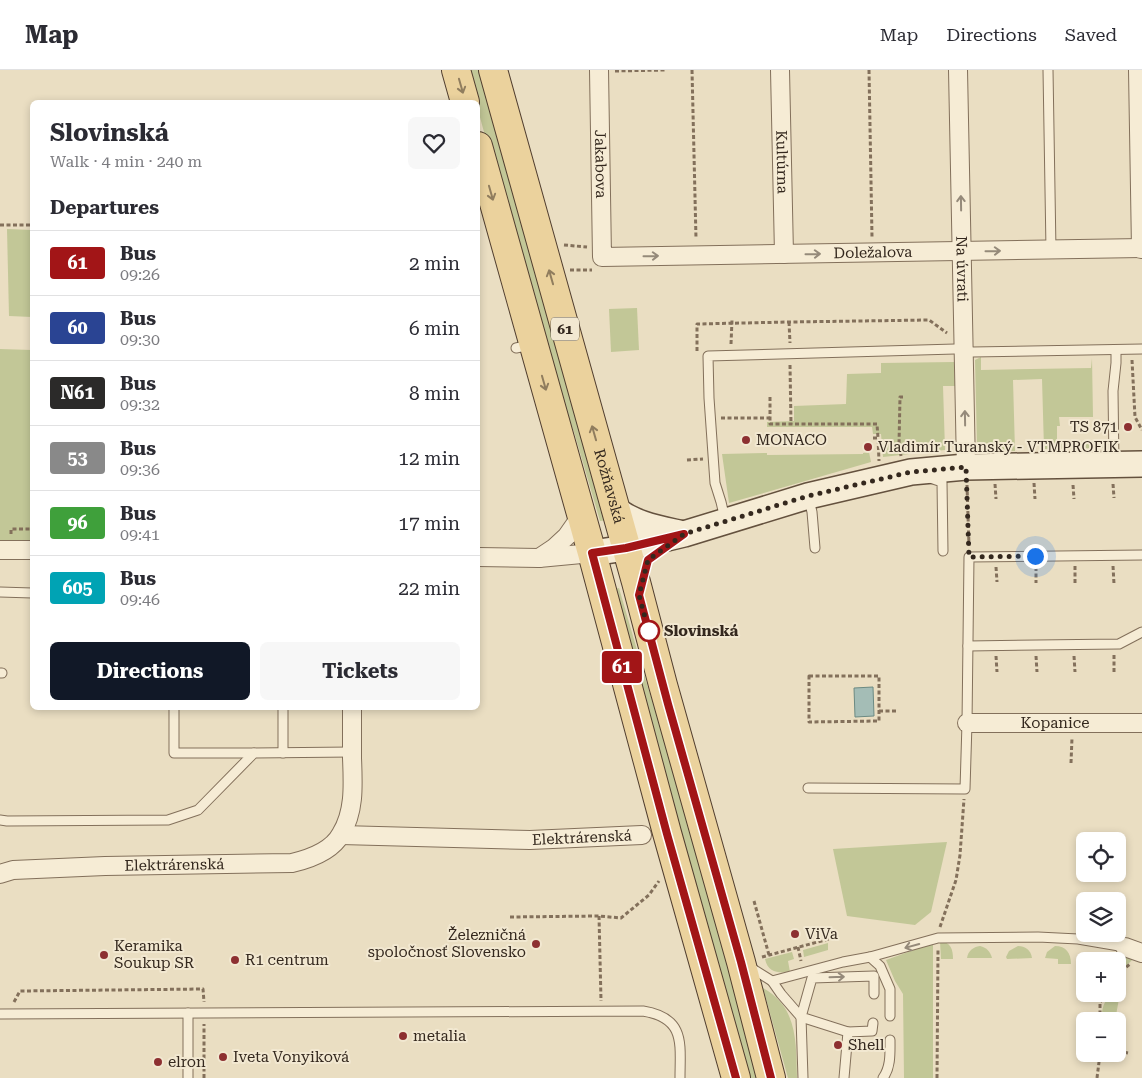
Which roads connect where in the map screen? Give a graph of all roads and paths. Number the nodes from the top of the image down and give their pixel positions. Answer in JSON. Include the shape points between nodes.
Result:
{"nodes":[{"id":1,"x":456,"y":70,"type":"edge"},
{"id":2,"x":493,"y":70,"type":"edge"},
{"id":3,"x":667,"y":70,"type":"edge"},
{"id":4,"x":692,"y":70,"type":"edge"},
{"id":5,"x":780,"y":70,"type":"edge"},
{"id":6,"x":869,"y":70,"type":"edge"},
{"id":7,"x":958,"y":70,"type":"edge"},
{"id":8,"x":1048,"y":70,"type":"edge"},
{"id":9,"x":1138,"y":70,"type":"edge"},
{"id":10,"x":599,"y":71,"type":"edge"},
{"id":11,"x":464,"y":100,"type":"edge"},
{"id":12,"x":480,"y":155,"type":"edge"},
{"id":13,"x":0,"y":225,"type":"edge"},
{"id":14,"x":30,"y":226,"type":"edge"},
{"id":15,"x":558,"y":243,"type":"dead end"},
{"id":16,"x":1142,"y":248,"type":"edge"},
{"id":17,"x":1051,"y":250,"type":"junction"},
{"id":18,"x":962,"y":251,"type":"junction"},
{"id":19,"x":872,"y":253,"type":"junction"},
{"id":20,"x":784,"y":254,"type":"junction"},
{"id":21,"x":696,"y":255,"type":"junction"},
{"id":22,"x":602,"y":257,"type":"junction"},
{"id":23,"x":731,"y":322,"type":"junction"},
{"id":24,"x":789,"y":322,"type":"junction"},
{"id":25,"x":949,"y":335,"type":"dead end"},
{"id":26,"x":964,"y":349,"type":"junction"},
{"id":27,"x":1132,"y":349,"type":"junction"},
{"id":28,"x":1142,"y":349,"type":"edge"},
{"id":29,"x":1116,"y":350,"type":"junction"},
{"id":30,"x":697,"y":352,"type":"dead end"},
{"id":31,"x":790,"y":354,"type":"junction"},
{"id":32,"x":732,"y":355,"type":"junction"},
{"id":33,"x":770,"y":397,"type":"dead end"},
{"id":34,"x":903,"y":397,"type":"dead end"},
{"id":35,"x":770,"y":418,"type":"junction"},
{"id":36,"x":791,"y":424,"type":"junction"},
{"id":37,"x":711,"y":428,"type":"junction"},
{"id":38,"x":1142,"y":430,"type":"edge"},
{"id":39,"x":873,"y":438,"type":"dead end"},
{"id":40,"x":878,"y":438,"type":"junction"},
{"id":41,"x":879,"y":464,"type":"dead end"},
{"id":42,"x":1142,"y":464,"type":"edge"},
{"id":43,"x":906,"y":465,"type":"junction"},
{"id":44,"x":966,"y":467,"type":"junction"},
{"id":45,"x":1113,"y":471,"type":"junction"},
{"id":46,"x":1073,"y":479,"type":"dead end"},
{"id":47,"x":1034,"y":480,"type":"dead end"},
{"id":48,"x":995,"y":481,"type":"dead end"},
{"id":49,"x":808,"y":496,"type":"junction"},
{"id":50,"x":1114,"y":498,"type":"dead end"},
{"id":51,"x":996,"y":499,"type":"dead end"},
{"id":52,"x":1035,"y":499,"type":"dead end"},
{"id":53,"x":1074,"y":499,"type":"dead end"},
{"id":54,"x":615,"y":509,"type":"junction"},
{"id":55,"x":581,"y":516,"type":"junction"},
{"id":56,"x":725,"y":521,"type":"junction"},
{"id":57,"x":684,"y":534,"type":"junction"},
{"id":58,"x":626,"y":548,"type":"junction"},
{"id":59,"x":815,"y":548,"type":"dead end"},
{"id":60,"x":0,"y":550,"type":"edge"},
{"id":61,"x":30,"y":550,"type":"edge"},
{"id":62,"x":943,"y":551,"type":"dead end"},
{"id":63,"x":592,"y":553,"type":"junction"},
{"id":64,"x":1142,"y":554,"type":"edge"},
{"id":65,"x":1113,"y":555,"type":"junction"},
{"id":66,"x":1074,"y":556,"type":"junction"},
{"id":67,"x":969,"y":557,"type":"junction"},
{"id":68,"x":480,"y":558,"type":"edge"},
{"id":69,"x":539,"y":558,"type":"junction"},
{"id":70,"x":1075,"y":584,"type":"dead end"},
{"id":71,"x":1114,"y":584,"type":"dead end"},
{"id":72,"x":0,"y":592,"type":"edge"},
{"id":73,"x":30,"y":593,"type":"edge"},
{"id":74,"x":639,"y":595,"type":"junction"},
{"id":75,"x":1142,"y":632,"type":"edge"},
{"id":76,"x":1073,"y":645,"type":"junction"},
{"id":77,"x":1114,"y":645,"type":"junction"},
{"id":78,"x":968,"y":646,"type":"junction"},
{"id":79,"x":1075,"y":672,"type":"dead end"},
{"id":80,"x":1114,"y":672,"type":"dead end"},
{"id":81,"x":174,"y":710,"type":"edge"},
{"id":82,"x":283,"y":710,"type":"edge"},
{"id":83,"x":352,"y":710,"type":"edge"},
{"id":84,"x":898,"y":710,"type":"dead end"},
{"id":85,"x":879,"y":711,"type":"junction"},
{"id":86,"x":968,"y":723,"type":"junction"},
{"id":87,"x":1142,"y":723,"type":"edge"},
{"id":88,"x":1072,"y":732,"type":"dead end"},
{"id":89,"x":352,"y":752,"type":"junction"},
{"id":90,"x":283,"y":753,"type":"junction"},
{"id":91,"x":254,"y":754,"type":"junction"},
{"id":92,"x":1071,"y":763,"type":"dead end"},
{"id":93,"x":808,"y":788,"type":"dead end"},
{"id":94,"x":965,"y":789,"type":"junction"},
{"id":95,"x":0,"y":820,"type":"edge"},
{"id":96,"x":642,"y":835,"type":"dead end"},
{"id":97,"x":341,"y":836,"type":"junction"},
{"id":98,"x":0,"y":874,"type":"edge"},
{"id":99,"x":661,"y":878,"type":"dead end"},
{"id":100,"x":754,"y":901,"type":"dead end"},
{"id":101,"x":599,"y":916,"type":"junction"},
{"id":102,"x":510,"y":917,"type":"dead end"},
{"id":103,"x":938,"y":930,"type":"dead end"},
{"id":104,"x":836,"y":937,"type":"dead end"},
{"id":105,"x":938,"y":942,"type":"dead end"},
{"id":106,"x":1134,"y":953,"type":"edge"},
{"id":107,"x":769,"y":955,"type":"junction"},
{"id":108,"x":870,"y":957,"type":"junction"},
{"id":109,"x":751,"y":959,"type":"junction"},
{"id":110,"x":1126,"y":965,"type":"edge"},
{"id":111,"x":772,"y":981,"type":"junction"},
{"id":112,"x":190,"y":983,"type":"dead end"},
{"id":113,"x":190,"y":989,"type":"junction"},
{"id":114,"x":874,"y":994,"type":"dead end"},
{"id":115,"x":601,"y":1011,"type":"junction"},
{"id":116,"x":188,"y":1013,"type":"junction"},
{"id":117,"x":204,"y":1013,"type":"junction"},
{"id":118,"x":4,"y":1014,"type":"edge"},
{"id":119,"x":890,"y":1016,"type":"dead end"},
{"id":120,"x":801,"y":1017,"type":"junction"},
{"id":121,"x":873,"y":1023,"type":"dead end"},
{"id":122,"x":848,"y":1032,"type":"junction"},
{"id":123,"x":890,"y":1040,"type":"dead end"},
{"id":124,"x":1099,"y":1062,"type":"edge"},
{"id":125,"x":188,"y":1078,"type":"edge"},
{"id":126,"x":204,"y":1078,"type":"edge"},
{"id":127,"x":680,"y":1078,"type":"edge"},
{"id":128,"x":736,"y":1078,"type":"edge"},
{"id":129,"x":771,"y":1078,"type":"edge"},
{"id":130,"x":803,"y":1078,"type":"edge"},
{"id":131,"x":844,"y":1078,"type":"edge"},
{"id":132,"x":883,"y":1078,"type":"edge"},
{"id":133,"x":937,"y":1078,"type":"edge"},
{"id":134,"x":1097,"y":1078,"type":"edge"}],
"edges":[{"from":1,"to":11,"type":"main road","one_way":true},
{"from":54,"to":2,"type":"main road","name":"Rožňavská","number":"61","one_way":true},
{"from":3,"to":10,"type":"path"},
{"from":4,"to":21,"type":"path"},
{"from":5,"to":20,"type":"street","name":"Kultúrna"},
{"from":6,"to":19,"type":"path"},
{"from":18,"to":7,"type":"street","name":"Na úvrati","one_way":true},
{"from":8,"to":17,"type":"lane"},
{"from":9,"to":16,"type":"street"},
{"from":10,"to":22,"type":"street","name":"Jakabova"},
{"from":12,"to":55,"type":"main road","number":"61","one_way":true,"via":[[525,346]]},
{"from":13,"to":14,"type":"path"},
{"from":15,"to":22,"type":"path","via":[[592,247]]},
{"from":16,"to":17,"type":"street","name":"Doležalova"},
{"from":18,"to":17,"type":"street","name":"Doležalova","one_way":true},
{"from":18,"to":19,"type":"street","name":"Doležalova"},
{"from":18,"to":26,"type":"street","name":"Na úvrati"},
{"from":20,"to":19,"type":"street","name":"Doležalova","one_way":true},
{"from":20,"to":21,"type":"street","name":"Doležalova"},
{"from":22,"to":21,"type":"street","name":"Doležalova","one_way":true},
{"from":23,"to":24,"type":"path"},
{"from":23,"to":30,"type":"path","via":[[697,324]]},
{"from":23,"to":32,"type":"path"},
{"from":24,"to":25,"type":"path","via":[[929,320]]},
{"from":24,"to":31,"type":"path"},
{"from":26,"to":29,"type":"lane","via":[[972,352]]},
{"from":26,"to":31,"type":"lane"},
{"from":44,"to":26,"type":"street","name":"Na úvrati","one_way":true},
{"from":27,"to":28,"type":"lane"},
{"from":27,"to":29,"type":"lane"},
{"from":27,"to":38,"type":"path","via":[[1135,417]]},
{"from":29,"to":45,"type":"lane","via":[[1112,391]]},
{"from":31,"to":32,"type":"lane"},
{"from":31,"to":36,"type":"path"},
{"from":32,"to":37,"type":"lane","via":[[708,356]]},
{"from":33,"to":35,"type":"path"},
{"from":34,"to":43,"type":"path","via":[[900,397],[899,444]]},
{"from":35,"to":36,"type":"path","via":[[770,424]]},
{"from":35,"to":37,"type":"path","via":[[720,418]]},
{"from":36,"to":40,"type":"path","via":[[877,424]]},
{"from":37,"to":56,"type":"lane","via":[[715,484]]},
{"from":39,"to":40,"type":"path"},
{"from":40,"to":41,"type":"path"},
{"from":42,"to":45,"type":"street"},
{"from":43,"to":44,"type":"street"},
{"from":43,"to":49,"type":"street"},
{"from":43,"to":62,"type":"lane","via":[[942,482]]},
{"from":44,"to":45,"type":"street"},
{"from":44,"to":67,"type":"path"},
{"from":45,"to":50,"type":"path"},
{"from":46,"to":53,"type":"path"},
{"from":47,"to":52,"type":"path"},
{"from":48,"to":51,"type":"path"},
{"from":49,"to":56,"type":"street"},
{"from":49,"to":59,"type":"lane"},
{"from":54,"to":57,"type":"street","via":[[638,522]]},
{"from":54,"to":58,"type":"main road","name":"Rožňavská","number":"61"},
{"from":55,"to":63,"type":"main road","number":"61"},
{"from":55,"to":69,"type":"street","via":[[567,536]]},
{"from":56,"to":57,"type":"street"},
{"from":57,"to":58,"type":"street"},
{"from":57,"to":74,"type":"street","via":[[648,560]]},
{"from":58,"to":63,"type":"street"},
{"from":58,"to":74,"type":"main road","name":"Rožňavská","number":"61"},
{"from":60,"to":61,"type":"street"},
{"from":63,"to":69,"type":"street"},
{"from":63,"to":128,"type":"main road","number":"61"},
{"from":64,"to":65,"type":"lane"},
{"from":65,"to":66,"type":"lane"},
{"from":65,"to":71,"type":"path"},
{"from":66,"to":67,"type":"lane"},
{"from":66,"to":70,"type":"path"},
{"from":67,"to":78,"type":"lane"},
{"from":68,"to":69,"type":"street"},
{"from":72,"to":73,"type":"lane"},
{"from":74,"to":109,"type":"main road","name":"Rožňavská","number":"61","via":[[671,714]]},
{"from":75,"to":77,"type":"lane"},
{"from":76,"to":77,"type":"lane"},
{"from":76,"to":78,"type":"lane"},
{"from":76,"to":79,"type":"path"},
{"from":77,"to":80,"type":"path"},
{"from":78,"to":86,"type":"lane"},
{"from":81,"to":91,"type":"lane","via":[[174,753]]},
{"from":82,"to":90,"type":"lane"},
{"from":83,"to":89,"type":"street"},
{"from":84,"to":85,"type":"path"},
{"from":85,"to":85,"type":"path","via":[[879,721],[809,722],[809,676],[879,676]]},
{"from":86,"to":87,"type":"street","name":"Kopanice"},
{"from":86,"to":94,"type":"lane"},
{"from":88,"to":92,"type":"path"},
{"from":89,"to":90,"type":"lane"},
{"from":89,"to":97,"type":"street","via":[[352,804]]},
{"from":90,"to":91,"type":"lane"},
{"from":91,"to":95,"type":"lane","via":[[198,810],[168,820]]},
{"from":93,"to":94,"type":"lane"},
{"from":94,"to":103,"type":"path","via":[[956,880]]},
{"from":96,"to":97,"type":"street","name":"Elektrárenská","via":[[530,840]]},
{"from":97,"to":98,"type":"street","name":"Elektrárenská","via":[[318,854],[292,864],[105,866],[13,870]]},
{"from":99,"to":101,"type":"path","via":[[649,895],[621,918]]},
{"from":100,"to":107,"type":"path"},
{"from":101,"to":102,"type":"path"},
{"from":101,"to":115,"type":"path"},
{"from":104,"to":107,"type":"path"},
{"from":105,"to":133,"type":"path"},
{"from":106,"to":108,"type":"lane","one_way":true,"via":[[1078,939],[938,938]]},
{"from":106,"to":110,"type":"path"},
{"from":107,"to":109,"type":"path"},
{"from":108,"to":111,"type":"lane"},
{"from":108,"to":119,"type":"lane","via":[[880,966],[890,989]]},
{"from":109,"to":111,"type":"lane"},
{"from":109,"to":129,"type":"main road","name":"Rožňavská","number":"61"},
{"from":111,"to":120,"type":"lane"},
{"from":112,"to":113,"type":"path"},
{"from":113,"to":117,"type":"path","via":[[203,989]]},
{"from":113,"to":118,"type":"path","via":[[20,991]]},
{"from":120,"to":114,"type":"lane","one_way":true,"via":[[812,978],[874,976]]},
{"from":115,"to":117,"type":"lane"},
{"from":115,"to":127,"type":"lane","via":[[654,1013],[674,1026],[680,1041]]},
{"from":116,"to":117,"type":"lane"},
{"from":116,"to":118,"type":"lane"},
{"from":116,"to":125,"type":"lane"},
{"from":117,"to":126,"type":"path"},
{"from":120,"to":122,"type":"lane"},
{"from":120,"to":130,"type":"lane"},
{"from":121,"to":122,"type":"lane","via":[[872,1031]]},
{"from":122,"to":131,"type":"lane"},
{"from":123,"to":132,"type":"lane","via":[[890,1062]]},
{"from":124,"to":134,"type":"path"}]}
